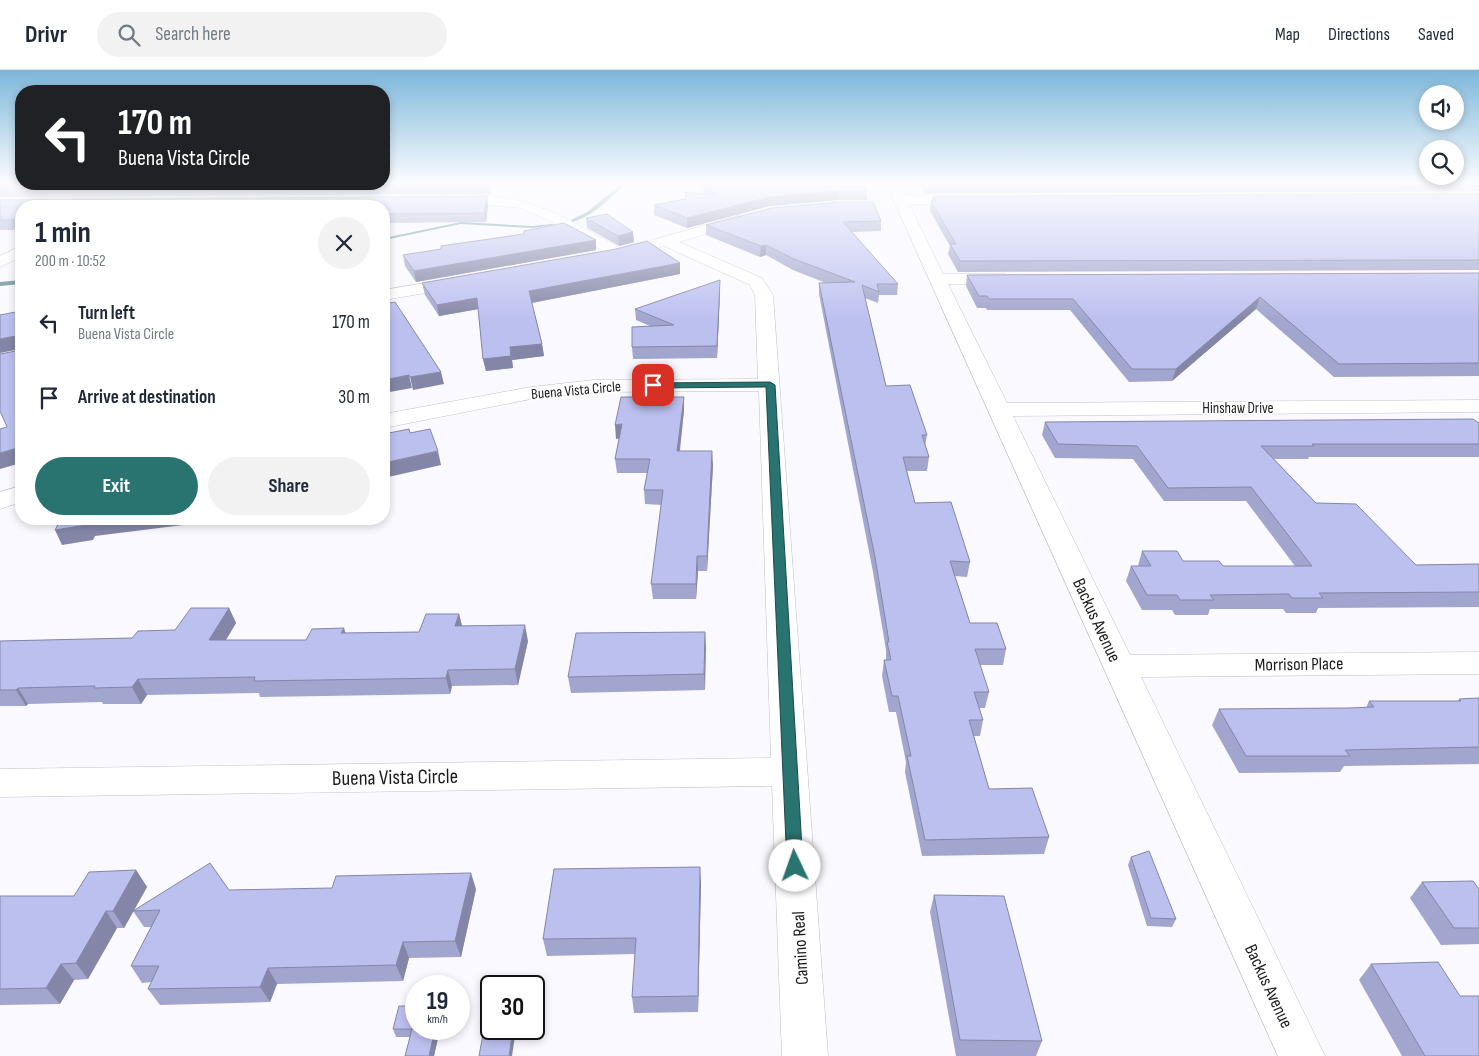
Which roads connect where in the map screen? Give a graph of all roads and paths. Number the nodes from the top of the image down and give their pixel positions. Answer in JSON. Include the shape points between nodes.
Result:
{"nodes":[{"id":1,"x":573,"y":229,"type":"edge"},
{"id":2,"x":707,"y":229,"type":"edge"},
{"id":3,"x":911,"y":229,"type":"edge"},
{"id":4,"x":649,"y":245,"type":"junction"},
{"id":5,"x":617,"y":253,"type":"junction"},
{"id":6,"x":15,"y":254,"type":"edge"},
{"id":7,"x":598,"y":257,"type":"edge"},
{"id":8,"x":0,"y":262,"type":"edge"},
{"id":9,"x":480,"y":279,"type":"edge"},
{"id":10,"x":937,"y":279,"type":"junction"},
{"id":11,"x":1025,"y":279,"type":"edge"},
{"id":12,"x":390,"y":294,"type":"edge"},
{"id":13,"x":770,"y":385,"type":"junction"},
{"id":14,"x":1479,"y":406,"type":"edge"},
{"id":15,"x":998,"y":410,"type":"junction"},
{"id":16,"x":390,"y":421,"type":"edge"},
{"id":17,"x":15,"y":495,"type":"edge"},
{"id":18,"x":0,"y":501,"type":"edge"},
{"id":19,"x":1479,"y":663,"type":"edge"},
{"id":20,"x":1119,"y":666,"type":"junction"},
{"id":21,"x":790,"y":772,"type":"junction"},
{"id":22,"x":0,"y":783,"type":"edge"},
{"id":23,"x":806,"y":1056,"type":"edge"},
{"id":24,"x":1302,"y":1056,"type":"edge"}],
"edges":[{"from":1,"to":5,"type":"street"},
{"from":2,"to":4,"type":"street"},
{"from":3,"to":10,"type":"street","name":"Backus Avenue"},
{"from":4,"to":5,"type":"street"},
{"from":4,"to":13,"type":"street","name":"Camino Real","via":[[738,272],[756,282],[764,295]]},
{"from":5,"to":7,"type":"street"},
{"from":6,"to":8,"type":"street"},
{"from":9,"to":12,"type":"street"},
{"from":10,"to":11,"type":"street"},
{"from":10,"to":15,"type":"street","name":"Backus Avenue"},
{"from":13,"to":16,"type":"street","name":"Buena Vista Circle","via":[[594,386],[531,393]]},
{"from":13,"to":21,"type":"street","name":"Camino Real"},
{"from":14,"to":15,"type":"street","name":"Hinshaw Drive"},
{"from":15,"to":20,"type":"street","name":"Backus Avenue"},
{"from":17,"to":18,"type":"street"},
{"from":19,"to":20,"type":"street","name":"Morrison Place"},
{"from":20,"to":24,"type":"street","name":"Backus Avenue"},
{"from":21,"to":22,"type":"street","name":"Buena Vista Circle"},
{"from":21,"to":23,"type":"street","name":"Camino Real"}]}
